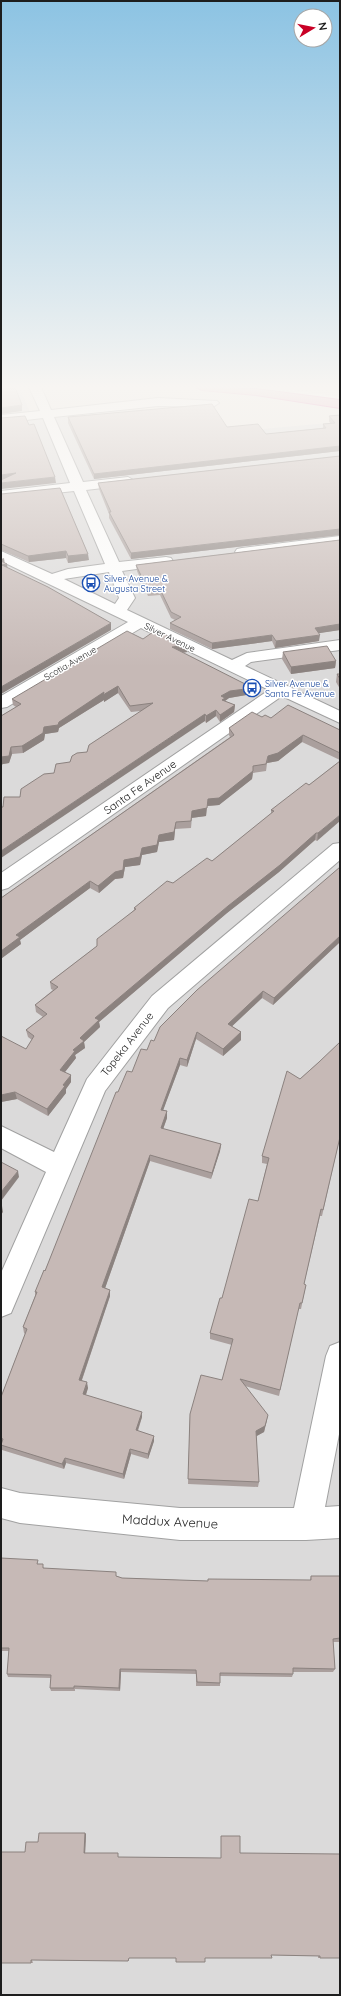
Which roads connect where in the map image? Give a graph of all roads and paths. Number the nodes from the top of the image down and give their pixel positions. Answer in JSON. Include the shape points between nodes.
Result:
{"nodes":[{"id":1,"x":76,"y":480,"type":"edge"},
{"id":2,"x":132,"y":480,"type":"edge"},
{"id":3,"x":79,"y":486,"type":"junction"},
{"id":4,"x":1,"y":496,"type":"edge"},
{"id":5,"x":340,"y":540,"type":"edge"},
{"id":6,"x":225,"y":554,"type":"edge"},
{"id":7,"x":4,"y":560,"type":"edge"},
{"id":8,"x":179,"y":560,"type":"edge"},
{"id":9,"x":114,"y":568,"type":"junction"},
{"id":10,"x":51,"y":579,"type":"junction"},
{"id":11,"x":117,"y":611,"type":"junction"},
{"id":12,"x":140,"y":622,"type":"junction"},
{"id":13,"x":340,"y":645,"type":"edge"},
{"id":14,"x":232,"y":667,"type":"junction"},
{"id":15,"x":280,"y":690,"type":"junction"},
{"id":16,"x":1,"y":704,"type":"edge"},
{"id":17,"x":340,"y":718,"type":"edge"},
{"id":18,"x":340,"y":849,"type":"edge"},
{"id":19,"x":1,"y":883,"type":"edge"},
{"id":20,"x":1,"y":1136,"type":"edge"},
{"id":21,"x":60,"y":1167,"type":"junction"},
{"id":22,"x":1,"y":1304,"type":"edge"},
{"id":23,"x":340,"y":1356,"type":"edge"},
{"id":24,"x":1,"y":1503,"type":"edge"},
{"id":25,"x":340,"y":1522,"type":"edge"},
{"id":26,"x":306,"y":1524,"type":"junction"}],
"edges":[{"from":1,"to":3,"type":"street"},
{"from":2,"to":3,"type":"street"},
{"from":3,"to":4,"type":"street"},
{"from":3,"to":9,"type":"street"},
{"from":5,"to":6,"type":"street"},
{"from":7,"to":10,"type":"street","name":"Silver Avenue"},
{"from":8,"to":9,"type":"street"},
{"from":9,"to":10,"type":"street","via":[[68,574]]},
{"from":9,"to":11,"type":"street","via":[[127,598]]},
{"from":10,"to":11,"type":"street","name":"Silver Avenue"},
{"from":11,"to":12,"type":"street","name":"Silver Avenue"},
{"from":12,"to":14,"type":"street","name":"Silver Avenue"},
{"from":12,"to":16,"type":"street","name":"Scotia Avenue"},
{"from":13,"to":14,"type":"street","via":[[247,658]]},
{"from":14,"to":15,"type":"street","name":"Silver Avenue"},
{"from":15,"to":17,"type":"street","name":"Silver Avenue"},
{"from":15,"to":19,"type":"street","name":"Santa Fe Avenue"},
{"from":18,"to":21,"type":"street","name":"Topeka Avenue","via":[[160,1002],[95,1086]]},
{"from":20,"to":21,"type":"street"},
{"from":21,"to":22,"type":"street","name":"Topeka Avenue"},
{"from":23,"to":26,"type":"street"},
{"from":24,"to":26,"type":"street","name":"Maddux Avenue","via":[[20,1508],[180,1524]]},
{"from":25,"to":26,"type":"street","name":"Maddux Avenue"}]}
